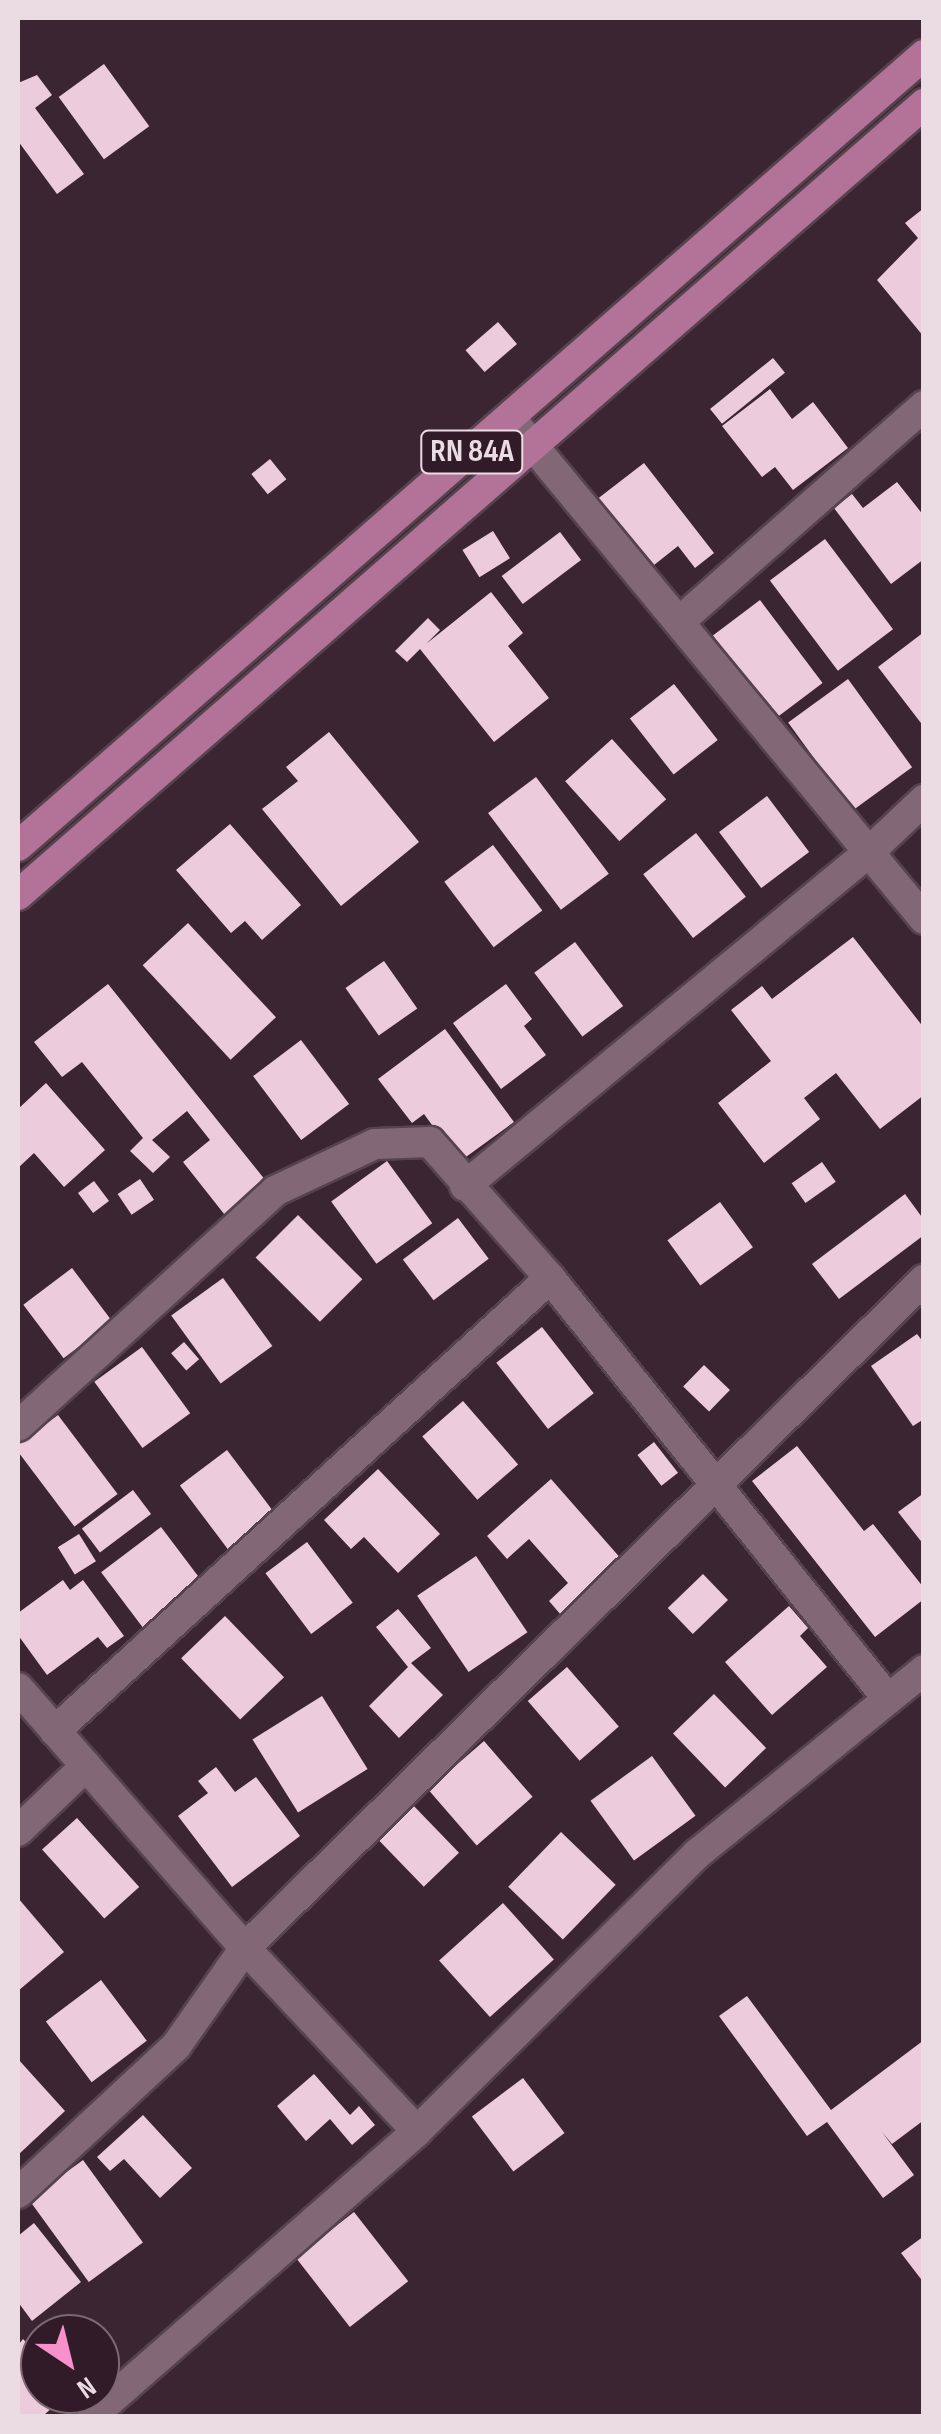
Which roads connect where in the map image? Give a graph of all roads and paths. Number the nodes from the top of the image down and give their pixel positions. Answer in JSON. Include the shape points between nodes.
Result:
{"nodes":[{"id":1,"x":924,"y":55,"type":"edge"},
{"id":2,"x":924,"y":104,"type":"edge"},
{"id":3,"x":924,"y":406,"type":"edge"},
{"id":4,"x":510,"y":418,"type":"junction"},
{"id":5,"x":533,"y":444,"type":"junction"},
{"id":6,"x":680,"y":622,"type":"junction"},
{"id":7,"x":924,"y":800,"type":"edge"},
{"id":8,"x":18,"y":846,"type":"edge"},
{"id":9,"x":869,"y":852,"type":"junction"},
{"id":10,"x":18,"y":895,"type":"edge"},
{"id":11,"x":924,"y":919,"type":"edge"},
{"id":12,"x":464,"y":1186,"type":"junction"},
{"id":13,"x":550,"y":1278,"type":"junction"},
{"id":14,"x":924,"y":1280,"type":"edge"},
{"id":15,"x":18,"y":1426,"type":"edge"},
{"id":16,"x":712,"y":1488,"type":"junction"},
{"id":17,"x":924,"y":1670,"type":"edge"},
{"id":18,"x":18,"y":1688,"type":"edge"},
{"id":19,"x":888,"y":1699,"type":"junction"},
{"id":20,"x":56,"y":1731,"type":"junction"},
{"id":21,"x":86,"y":1766,"type":"junction"},
{"id":22,"x":18,"y":1830,"type":"edge"},
{"id":23,"x":245,"y":1948,"type":"junction"},
{"id":24,"x":418,"y":2131,"type":"junction"},
{"id":25,"x":18,"y":2193,"type":"edge"},
{"id":26,"x":92,"y":2416,"type":"edge"}],
"edges":[{"from":1,"to":4,"type":"main road","number":"RN 84A"},
{"from":2,"to":5,"type":"main road","number":"RN 84A"},
{"from":3,"to":6,"type":"street"},
{"from":4,"to":5,"type":"street"},
{"from":4,"to":8,"type":"main road","number":"RN 84A"},
{"from":5,"to":6,"type":"street"},
{"from":5,"to":10,"type":"main road","number":"RN 84A"},
{"from":6,"to":9,"type":"street"},
{"from":7,"to":9,"type":"street"},
{"from":9,"to":11,"type":"street"},
{"from":9,"to":12,"type":"street"},
{"from":12,"to":13,"type":"street"},
{"from":12,"to":15,"type":"street","via":[[430,1142],[375,1144],[274,1191]]},
{"from":13,"to":16,"type":"street"},
{"from":13,"to":20,"type":"street"},
{"from":14,"to":16,"type":"street"},
{"from":16,"to":19,"type":"street"},
{"from":16,"to":23,"type":"street"},
{"from":17,"to":19,"type":"street"},
{"from":18,"to":20,"type":"street"},
{"from":19,"to":24,"type":"street","via":[[698,1854]]},
{"from":20,"to":21,"type":"street"},
{"from":21,"to":22,"type":"street"},
{"from":21,"to":23,"type":"street"},
{"from":23,"to":24,"type":"street"},
{"from":23,"to":25,"type":"street","via":[[176,2046]]},
{"from":24,"to":26,"type":"street"}]}
